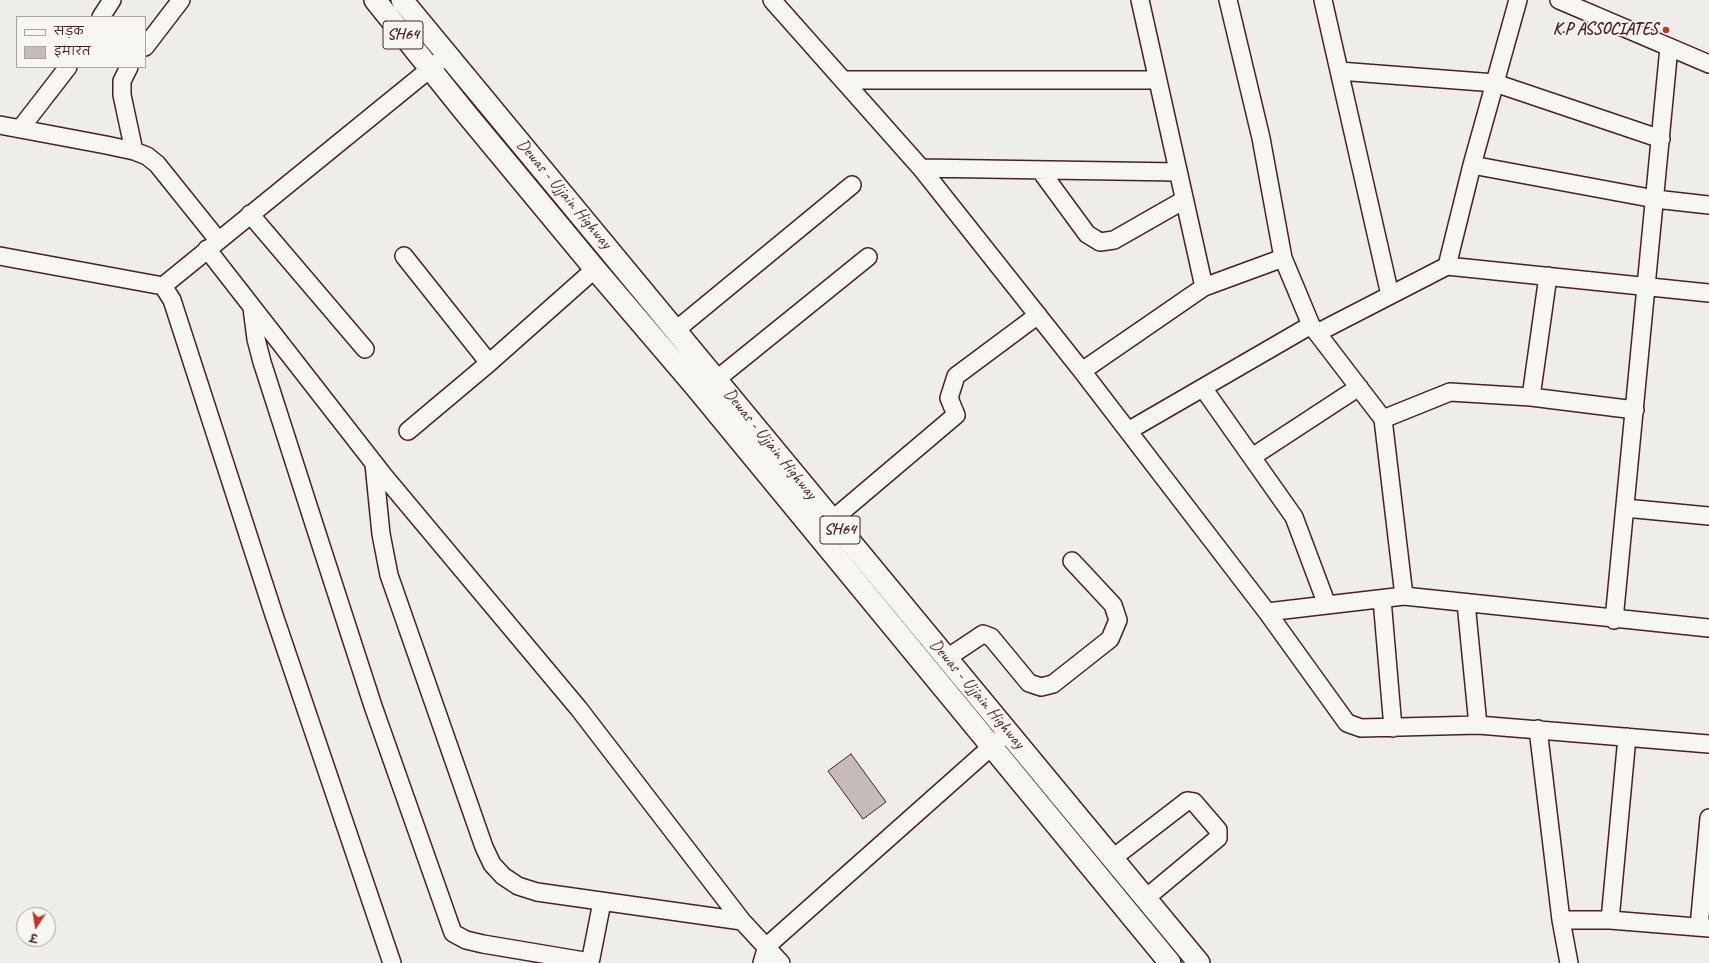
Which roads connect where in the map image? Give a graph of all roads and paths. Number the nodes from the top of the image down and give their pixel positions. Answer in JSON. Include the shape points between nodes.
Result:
{"nodes":[{"id":1,"x":112,"y":0,"type":"edge"},
{"id":2,"x":181,"y":0,"type":"edge"},
{"id":3,"x":375,"y":0,"type":"edge"},
{"id":4,"x":402,"y":0,"type":"edge"},
{"id":5,"x":772,"y":0,"type":"edge"},
{"id":6,"x":1140,"y":0,"type":"edge"},
{"id":7,"x":1228,"y":0,"type":"edge"},
{"id":8,"x":1323,"y":0,"type":"edge"},
{"id":9,"x":1518,"y":0,"type":"edge"},
{"id":10,"x":1559,"y":0,"type":"edge"},
{"id":11,"x":102,"y":16,"type":"edge"},
{"id":12,"x":146,"y":46,"type":"edge"},
{"id":13,"x":1669,"y":47,"type":"junction"},
{"id":14,"x":447,"y":56,"type":"junction"},
{"id":15,"x":1709,"y":64,"type":"edge"},
{"id":16,"x":67,"y":68,"type":"edge"},
{"id":17,"x":129,"y":68,"type":"edge"},
{"id":18,"x":430,"y":70,"type":"junction"},
{"id":19,"x":1339,"y":71,"type":"junction"},
{"id":20,"x":844,"y":80,"type":"junction"},
{"id":21,"x":1158,"y":80,"type":"junction"},
{"id":22,"x":1495,"y":83,"type":"junction"},
{"id":23,"x":0,"y":125,"type":"edge"},
{"id":24,"x":20,"y":129,"type":"junction"},
{"id":25,"x":1661,"y":139,"type":"junction"},
{"id":26,"x":134,"y":151,"type":"junction"},
{"id":27,"x":1472,"y":164,"type":"junction"},
{"id":28,"x":921,"y":168,"type":"junction"},
{"id":29,"x":1040,"y":170,"type":"junction"},
{"id":30,"x":1178,"y":172,"type":"junction"},
{"id":31,"x":852,"y":185,"type":"dead end"},
{"id":32,"x":1656,"y":199,"type":"junction"},
{"id":33,"x":1184,"y":200,"type":"junction"},
{"id":34,"x":1709,"y":205,"type":"edge"},
{"id":35,"x":250,"y":214,"type":"junction"},
{"id":36,"x":213,"y":245,"type":"junction"},
{"id":37,"x":0,"y":256,"type":"edge"},
{"id":38,"x":404,"y":256,"type":"dead end"},
{"id":39,"x":868,"y":257,"type":"dead end"},
{"id":40,"x":1283,"y":258,"type":"junction"},
{"id":41,"x":1447,"y":266,"type":"junction"},
{"id":42,"x":595,"y":270,"type":"junction"},
{"id":43,"x":1548,"y":276,"type":"junction"},
{"id":44,"x":163,"y":286,"type":"junction"},
{"id":45,"x":1647,"y":286,"type":"junction"},
{"id":46,"x":1204,"y":287,"type":"junction"},
{"id":47,"x":1709,"y":293,"type":"edge"},
{"id":48,"x":1390,"y":294,"type":"junction"},
{"id":49,"x":252,"y":308,"type":"junction"},
{"id":50,"x":1038,"y":315,"type":"junction"},
{"id":51,"x":1314,"y":329,"type":"junction"},
{"id":52,"x":676,"y":330,"type":"junction"},
{"id":53,"x":365,"y":350,"type":"dead end"},
{"id":54,"x":489,"y":363,"type":"junction"},
{"id":55,"x":1082,"y":372,"type":"junction"},
{"id":56,"x":717,"y":379,"type":"junction"},
{"id":57,"x":1359,"y":387,"type":"junction"},
{"id":58,"x":1203,"y":388,"type":"junction"},
{"id":59,"x":1531,"y":397,"type":"junction"},
{"id":60,"x":1635,"y":410,"type":"junction"},
{"id":61,"x":1382,"y":420,"type":"junction"},
{"id":62,"x":408,"y":431,"type":"dead end"},
{"id":63,"x":1128,"y":431,"type":"junction"},
{"id":64,"x":1252,"y":457,"type":"junction"},
{"id":65,"x":374,"y":464,"type":"junction"},
{"id":66,"x":1625,"y":508,"type":"junction"},
{"id":67,"x":1709,"y":516,"type":"edge"},
{"id":68,"x":832,"y":520,"type":"junction"},
{"id":69,"x":1072,"y":561,"type":"dead end"},
{"id":70,"x":1404,"y":596,"type":"junction"},
{"id":71,"x":1382,"y":599,"type":"junction"},
{"id":72,"x":1466,"y":603,"type":"junction"},
{"id":73,"x":1328,"y":605,"type":"junction"},
{"id":74,"x":1267,"y":612,"type":"junction"},
{"id":75,"x":1614,"y":620,"type":"junction"},
{"id":76,"x":1709,"y":628,"type":"edge"},
{"id":77,"x":946,"y":658,"type":"junction"},
{"id":78,"x":1478,"y":724,"type":"junction"},
{"id":79,"x":1393,"y":728,"type":"junction"},
{"id":80,"x":1538,"y":729,"type":"junction"},
{"id":81,"x":1008,"y":730,"type":"junction"},
{"id":82,"x":1627,"y":737,"type":"junction"},
{"id":83,"x":1709,"y":744,"type":"edge"},
{"id":84,"x":992,"y":746,"type":"junction"},
{"id":85,"x":1709,"y":818,"type":"edge"},
{"id":86,"x":1113,"y":858,"type":"junction"},
{"id":87,"x":1146,"y":898,"type":"junction"},
{"id":88,"x":602,"y":902,"type":"junction"},
{"id":89,"x":1561,"y":920,"type":"junction"},
{"id":90,"x":1610,"y":920,"type":"junction"},
{"id":91,"x":742,"y":921,"type":"junction"},
{"id":92,"x":1704,"y":928,"type":"edge"},
{"id":93,"x":767,"y":946,"type":"junction"},
{"id":94,"x":392,"y":963,"type":"edge"},
{"id":95,"x":590,"y":963,"type":"edge"},
{"id":96,"x":762,"y":963,"type":"edge"},
{"id":97,"x":781,"y":963,"type":"edge"},
{"id":98,"x":1170,"y":963,"type":"edge"},
{"id":99,"x":1199,"y":963,"type":"edge"},
{"id":100,"x":1569,"y":963,"type":"edge"}],
"edges":[{"from":1,"to":11,"type":"street"},
{"from":2,"to":12,"type":"street"},
{"from":3,"to":18,"type":"main road","name":"Dewas - Ujjain Highway","number":"SH64"},
{"from":4,"to":14,"type":"main road","name":"Dewas - Ujjain Highway","number":"SH64"},
{"from":5,"to":20,"type":"street"},
{"from":6,"to":21,"type":"street"},
{"from":7,"to":40,"type":"street","via":[[1261,138]]},
{"from":8,"to":19,"type":"street"},
{"from":9,"to":22,"type":"street"},
{"from":10,"to":13,"type":"street"},
{"from":13,"to":15,"type":"street"},
{"from":13,"to":25,"type":"street"},
{"from":14,"to":18,"type":"street"},
{"from":14,"to":52,"type":"main road","name":"Dewas - Ujjain Highway","number":"SH64"},
{"from":16,"to":24,"type":"street"},
{"from":17,"to":26,"type":"street","via":[[122,81],[122,94]]},
{"from":18,"to":35,"type":"street"},
{"from":18,"to":42,"type":"main road","name":"Dewas - Ujjain Highway","number":"SH64"},
{"from":19,"to":22,"type":"street"},
{"from":19,"to":48,"type":"street"},
{"from":20,"to":21,"type":"street"},
{"from":20,"to":28,"type":"street"},
{"from":21,"to":30,"type":"street"},
{"from":22,"to":25,"type":"street"},
{"from":22,"to":27,"type":"street"},
{"from":23,"to":24,"type":"street"},
{"from":24,"to":26,"type":"street"},
{"from":25,"to":32,"type":"street"},
{"from":26,"to":36,"type":"street","via":[[148,156],[157,164]]},
{"from":27,"to":32,"type":"street"},
{"from":27,"to":41,"type":"street"},
{"from":28,"to":29,"type":"street"},
{"from":28,"to":50,"type":"street"},
{"from":29,"to":30,"type":"street"},
{"from":29,"to":33,"type":"street","via":[[1087,234],[1100,242],[1114,240]]},
{"from":30,"to":33,"type":"street"},
{"from":31,"to":52,"type":"street"},
{"from":32,"to":34,"type":"street"},
{"from":32,"to":45,"type":"street"},
{"from":33,"to":46,"type":"street"},
{"from":35,"to":36,"type":"street"},
{"from":35,"to":53,"type":"street"},
{"from":36,"to":44,"type":"street"},
{"from":36,"to":49,"type":"street"},
{"from":37,"to":44,"type":"street"},
{"from":38,"to":54,"type":"street"},
{"from":39,"to":56,"type":"street"},
{"from":40,"to":46,"type":"street"},
{"from":40,"to":51,"type":"street"},
{"from":41,"to":43,"type":"street"},
{"from":41,"to":48,"type":"street"},
{"from":42,"to":54,"type":"street"},
{"from":42,"to":84,"type":"main road","name":"Dewas - Ujjain Highway","number":"SH64","via":[[694,385]]},
{"from":43,"to":45,"type":"street"},
{"from":43,"to":59,"type":"street"},
{"from":44,"to":94,"type":"street","via":[[172,300],[274,615]]},
{"from":45,"to":47,"type":"street"},
{"from":45,"to":60,"type":"street"},
{"from":46,"to":55,"type":"street"},
{"from":48,"to":51,"type":"street"},
{"from":49,"to":65,"type":"street"},
{"from":49,"to":95,"type":"street","via":[[262,362],[371,698],[450,926],[454,933],[466,940]]},
{"from":50,"to":55,"type":"street"},
{"from":50,"to":68,"type":"street","via":[[956,376],[948,398],[956,415]]},
{"from":51,"to":57,"type":"street"},
{"from":51,"to":58,"type":"street"},
{"from":52,"to":56,"type":"main road","name":"Dewas - Ujjain Highway","number":"SH64"},
{"from":54,"to":62,"type":"street"},
{"from":55,"to":63,"type":"street"},
{"from":56,"to":68,"type":"main road","name":"Dewas - Ujjain Highway","number":"SH64"},
{"from":57,"to":61,"type":"street"},
{"from":57,"to":64,"type":"street"},
{"from":58,"to":63,"type":"street"},
{"from":58,"to":64,"type":"street"},
{"from":59,"to":60,"type":"street"},
{"from":59,"to":61,"type":"street","via":[[1450,392]]},
{"from":60,"to":66,"type":"street"},
{"from":61,"to":70,"type":"street"},
{"from":63,"to":74,"type":"street"},
{"from":64,"to":73,"type":"street","via":[[1294,517]]},
{"from":65,"to":88,"type":"street","via":[[381,534],[389,575],[492,864],[503,876],[518,886],[537,892]]},
{"from":65,"to":91,"type":"street","via":[[579,709]]},
{"from":66,"to":67,"type":"street"},
{"from":66,"to":75,"type":"street"},
{"from":68,"to":77,"type":"main road","name":"Dewas - Ujjain Highway","number":"SH64"},
{"from":69,"to":77,"type":"street","via":[[1113,605],[1118,620],[1110,639],[1053,684],[1041,687],[1029,683],[991,636],[983,634]]},
{"from":70,"to":71,"type":"street"},
{"from":70,"to":72,"type":"street"},
{"from":71,"to":73,"type":"street"},
{"from":71,"to":79,"type":"street"},
{"from":72,"to":75,"type":"street"},
{"from":72,"to":78,"type":"street"},
{"from":73,"to":74,"type":"street"},
{"from":74,"to":79,"type":"street","via":[[1347,723],[1361,728]]},
{"from":75,"to":76,"type":"street"},
{"from":77,"to":81,"type":"main road","name":"Dewas - Ujjain Highway","number":"SH64"},
{"from":78,"to":79,"type":"street"},
{"from":78,"to":80,"type":"street"},
{"from":80,"to":82,"type":"street"},
{"from":80,"to":89,"type":"street"},
{"from":81,"to":84,"type":"street"},
{"from":81,"to":86,"type":"main road","name":"Dewas - Ujjain Highway","number":"SH64"},
{"from":82,"to":83,"type":"street"},
{"from":82,"to":90,"type":"street"},
{"from":84,"to":93,"type":"street"},
{"from":84,"to":98,"type":"main road","name":"Dewas - Ujjain Highway","number":"SH64"},
{"from":85,"to":92,"type":"street"},
{"from":86,"to":87,"type":"main road","name":"Dewas - Ujjain Highway","number":"SH64"},
{"from":86,"to":87,"type":"street","via":[[1187,801],[1194,802],[1218,830],[1218,838]]},
{"from":87,"to":99,"type":"main road","name":"Dewas - Ujjain Highway","number":"SH64"},
{"from":88,"to":91,"type":"street"},
{"from":88,"to":95,"type":"street"},
{"from":89,"to":90,"type":"street"},
{"from":89,"to":100,"type":"street"},
{"from":90,"to":92,"type":"street"},
{"from":91,"to":93,"type":"street"},
{"from":93,"to":96,"type":"street"},
{"from":93,"to":97,"type":"street"}]}
